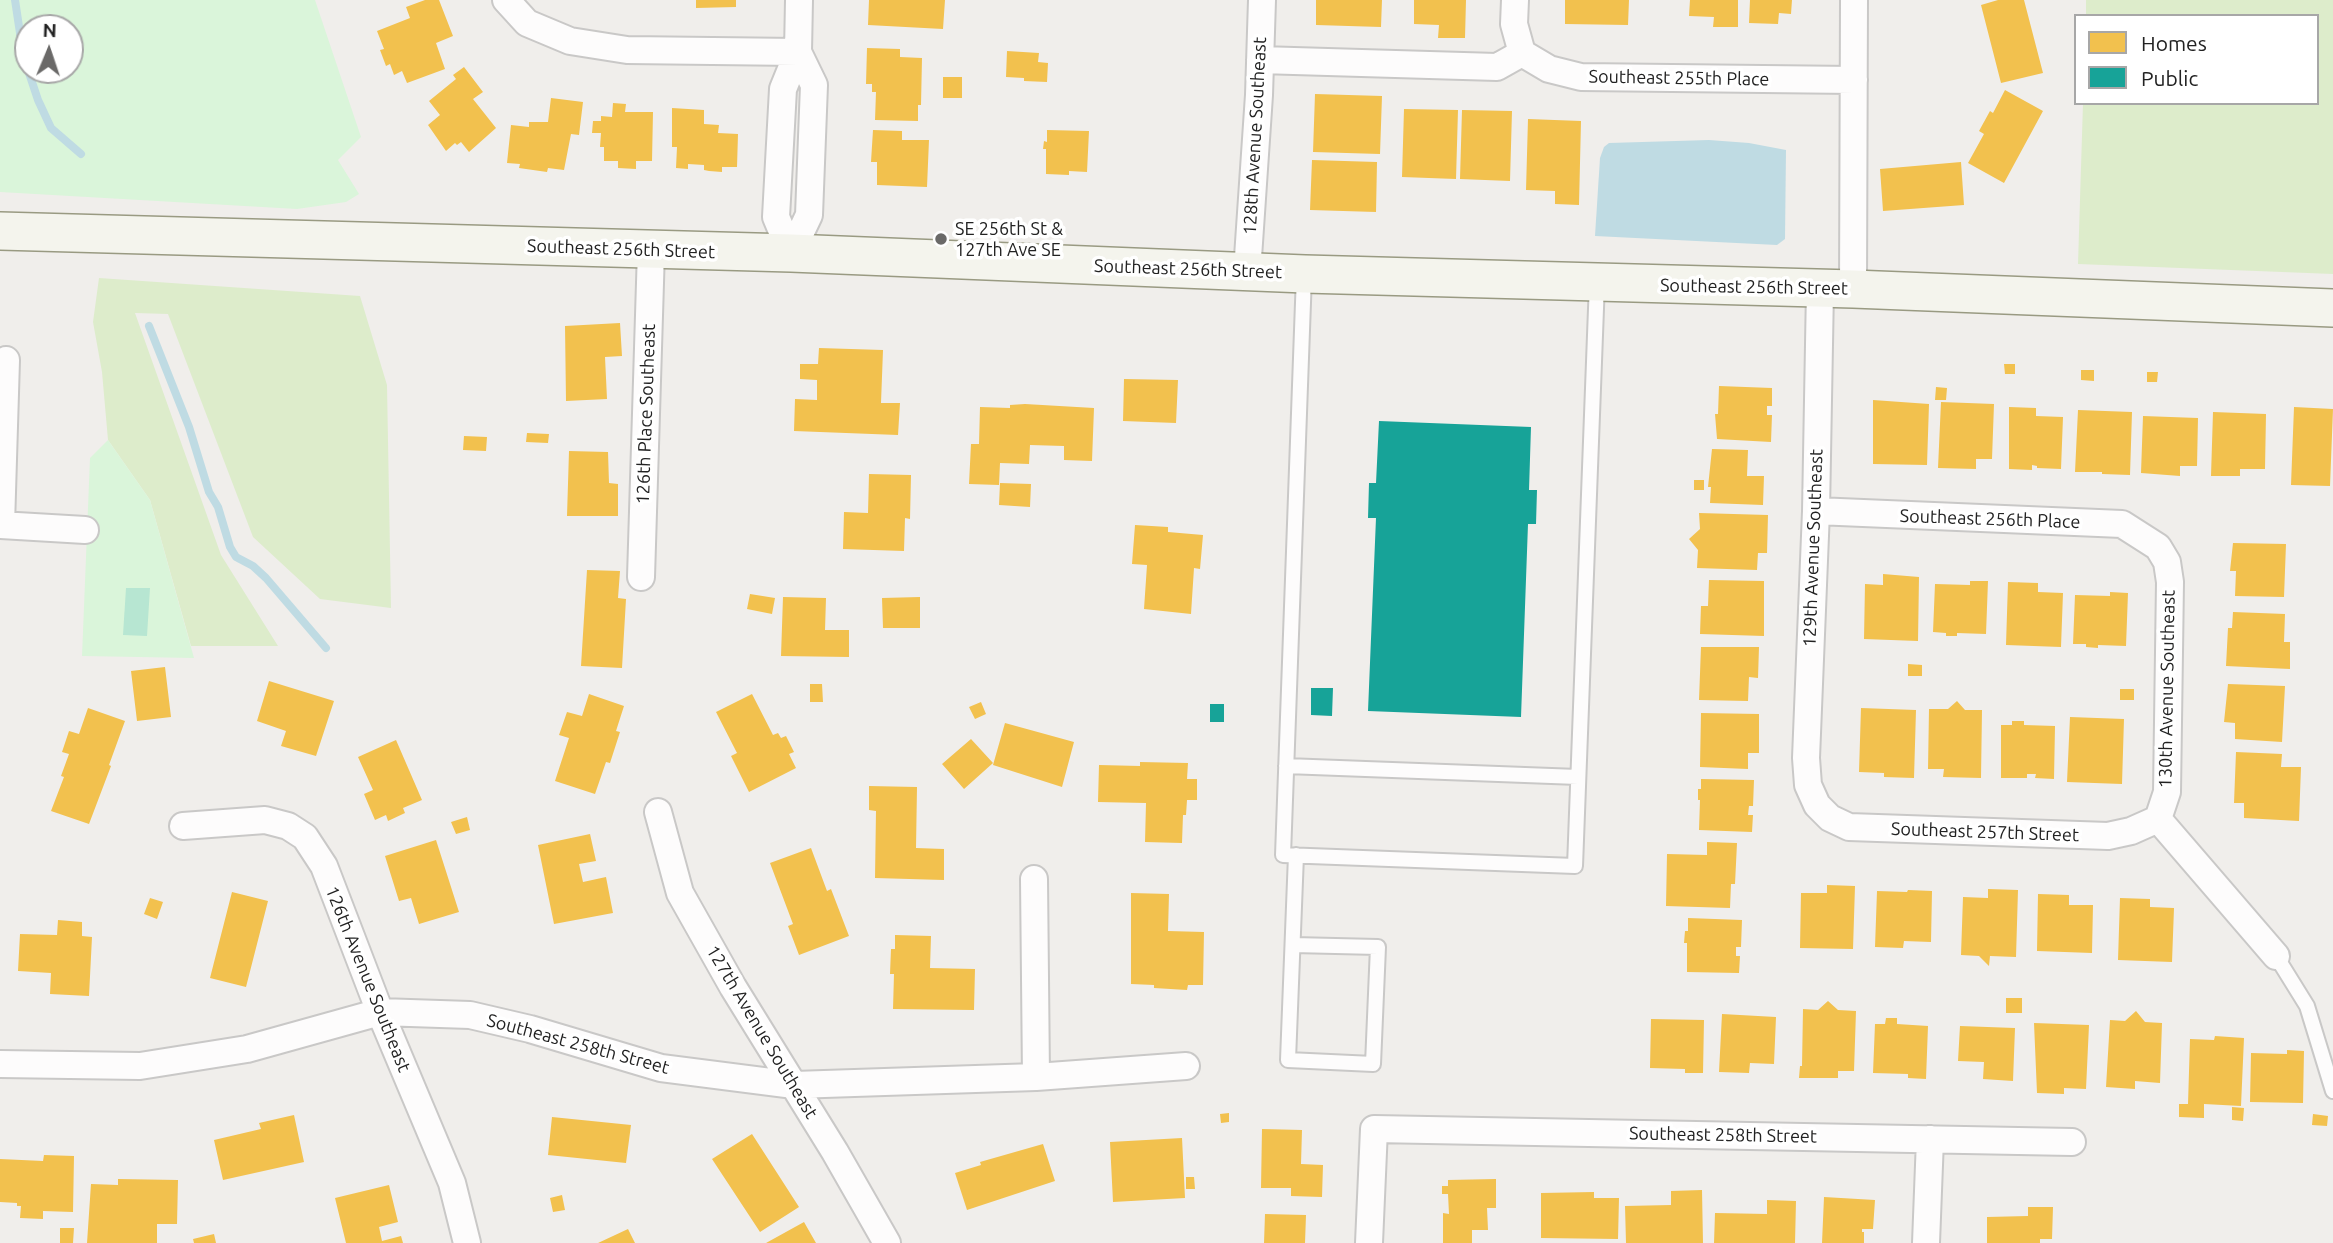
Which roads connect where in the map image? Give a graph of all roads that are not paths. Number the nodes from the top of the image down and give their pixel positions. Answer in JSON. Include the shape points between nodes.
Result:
{"nodes":[{"id":1,"x":506,"y":0,"type":"edge"},
{"id":2,"x":799,"y":0,"type":"edge"},
{"id":3,"x":1262,"y":0,"type":"edge"},
{"id":4,"x":1515,"y":0,"type":"edge"},
{"id":5,"x":1854,"y":0,"type":"edge"},
{"id":6,"x":799,"y":52,"type":"junction"},
{"id":7,"x":1522,"y":53,"type":"junction"},
{"id":8,"x":1260,"y":60,"type":"junction"},
{"id":9,"x":1854,"y":80,"type":"junction"},
{"id":10,"x":0,"y":232,"type":"edge"},
{"id":11,"x":650,"y":250,"type":"junction"},
{"id":12,"x":790,"y":253,"type":"junction"},
{"id":13,"x":1247,"y":272,"type":"junction"},
{"id":14,"x":1304,"y":274,"type":"junction"},
{"id":15,"x":1597,"y":282,"type":"junction"},
{"id":16,"x":1837,"y":289,"type":"junction"},
{"id":17,"x":2333,"y":308,"type":"edge"},
{"id":18,"x":6,"y":360,"type":"dead end"},
{"id":19,"x":1816,"y":511,"type":"junction"},
{"id":20,"x":0,"y":525,"type":"edge"},
{"id":21,"x":85,"y":530,"type":"dead end"},
{"id":22,"x":2158,"y":547,"type":"joint"},
{"id":23,"x":641,"y":577,"type":"dead end"},
{"id":24,"x":1286,"y":766,"type":"junction"},
{"id":25,"x":1578,"y":777,"type":"junction"},
{"id":26,"x":1817,"y":805,"type":"joint"},
{"id":27,"x":658,"y":812,"type":"dead end"},
{"id":28,"x":2158,"y":820,"type":"junction"},
{"id":29,"x":183,"y":826,"type":"dead end"},
{"id":30,"x":1296,"y":856,"type":"junction"},
{"id":31,"x":1034,"y":878,"type":"dead end"},
{"id":32,"x":1293,"y":944,"type":"junction"},
{"id":33,"x":2276,"y":956,"type":"joint"},
{"id":34,"x":380,"y":1012,"type":"junction"},
{"id":35,"x":0,"y":1064,"type":"edge"},
{"id":36,"x":1186,"y":1066,"type":"dead end"},
{"id":37,"x":1035,"y":1077,"type":"junction"},
{"id":38,"x":794,"y":1085,"type":"junction"},
{"id":39,"x":2333,"y":1091,"type":"edge"},
{"id":40,"x":1930,"y":1139,"type":"junction"},
{"id":41,"x":2072,"y":1142,"type":"dead end"},
{"id":42,"x":467,"y":1243,"type":"edge"},
{"id":43,"x":887,"y":1243,"type":"edge"},
{"id":44,"x":1369,"y":1243,"type":"edge"},
{"id":45,"x":1926,"y":1243,"type":"edge"}],
"edges":[{"from":1,"to":6,"type":"street","via":[[527,23],[570,41],[627,50]]},
{"from":2,"to":6,"type":"street"},
{"from":3,"to":8,"type":"street","name":"128th Avenue Southeast"},
{"from":4,"to":7,"type":"street","via":[[1514,24]]},
{"from":5,"to":9,"type":"street","name":"129th Avenue Southeast"},
{"from":6,"to":12,"type":"street","via":[[783,89],[776,217]]},
{"from":7,"to":8,"type":"street","via":[[1497,67]]},
{"from":7,"to":9,"type":"street","name":"Southeast 255th Place","via":[[1549,69],[1581,77]]},
{"from":8,"to":13,"type":"street","name":"128th Avenue Southeast"},
{"from":9,"to":16,"type":"street","name":"129th Avenue Southeast"},
{"from":10,"to":11,"type":"main road","name":"Southeast 256th Street"},
{"from":11,"to":12,"type":"main road","name":"Southeast 256th Street"},
{"from":11,"to":23,"type":"street","name":"126th Place Southeast"},
{"from":12,"to":13,"type":"main road","name":"Southeast 256th Street"},
{"from":13,"to":14,"type":"main road","name":"Southeast 256th Street"},
{"from":14,"to":15,"type":"main road","name":"Southeast 256th Street"},
{"from":14,"to":24,"type":"lane"},
{"from":15,"to":16,"type":"main road","name":"Southeast 256th Street"},
{"from":15,"to":25,"type":"lane"},
{"from":16,"to":17,"type":"main road","name":"Southeast 256th Street"},
{"from":16,"to":19,"type":"street","name":"129th Avenue Southeast"},
{"from":18,"to":20,"type":"street"},
{"from":19,"to":22,"type":"street","name":"Southeast 256th Place","via":[[2122,524]]},
{"from":19,"to":26,"type":"street","name":"129th Avenue Southeast","via":[[1806,758],[1808,785]]},
{"from":20,"to":21,"type":"street"},
{"from":22,"to":28,"type":"street","name":"130th Avenue Southeast","via":[[2167,562],[2170,582],[2167,792]]},
{"from":24,"to":25,"type":"lane"},
{"from":24,"to":30,"type":"lane","via":[[1283,855]]},
{"from":25,"to":30,"type":"lane","via":[[1575,866]]},
{"from":26,"to":28,"type":"street","name":"Southeast 257th Street","via":[[1849,827],[2108,836]]},
{"from":27,"to":38,"type":"street","name":"127th Avenue Southeast","via":[[680,893]]},
{"from":28,"to":33,"type":"street"},
{"from":29,"to":34,"type":"street","name":"126th Avenue Southeast","via":[[265,820],[305,836],[324,866]]},
{"from":30,"to":32,"type":"lane"},
{"from":31,"to":37,"type":"street"},
{"from":32,"to":32,"type":"lane","via":[[1288,1060],[1373,1064],[1378,947]]},
{"from":33,"to":39,"type":"lane","via":[[2307,1006]]},
{"from":34,"to":35,"type":"street","name":"Southeast 258th Street","via":[[247,1049],[140,1066]]},
{"from":34,"to":38,"type":"street","name":"Southeast 258th Street","via":[[470,1016],[661,1068]]},
{"from":34,"to":42,"type":"street","name":"126th Avenue Southeast","via":[[452,1183]]},
{"from":36,"to":37,"type":"street","name":"Southeast 258th Street"},
{"from":37,"to":38,"type":"street","name":"Southeast 258th Street"},
{"from":38,"to":43,"type":"street","name":"127th Avenue Southeast"},
{"from":40,"to":41,"type":"street","name":"Southeast 258th Street"},
{"from":40,"to":44,"type":"street","name":"Southeast 258th Street","via":[[1374,1129]]},
{"from":40,"to":45,"type":"street"}]}
